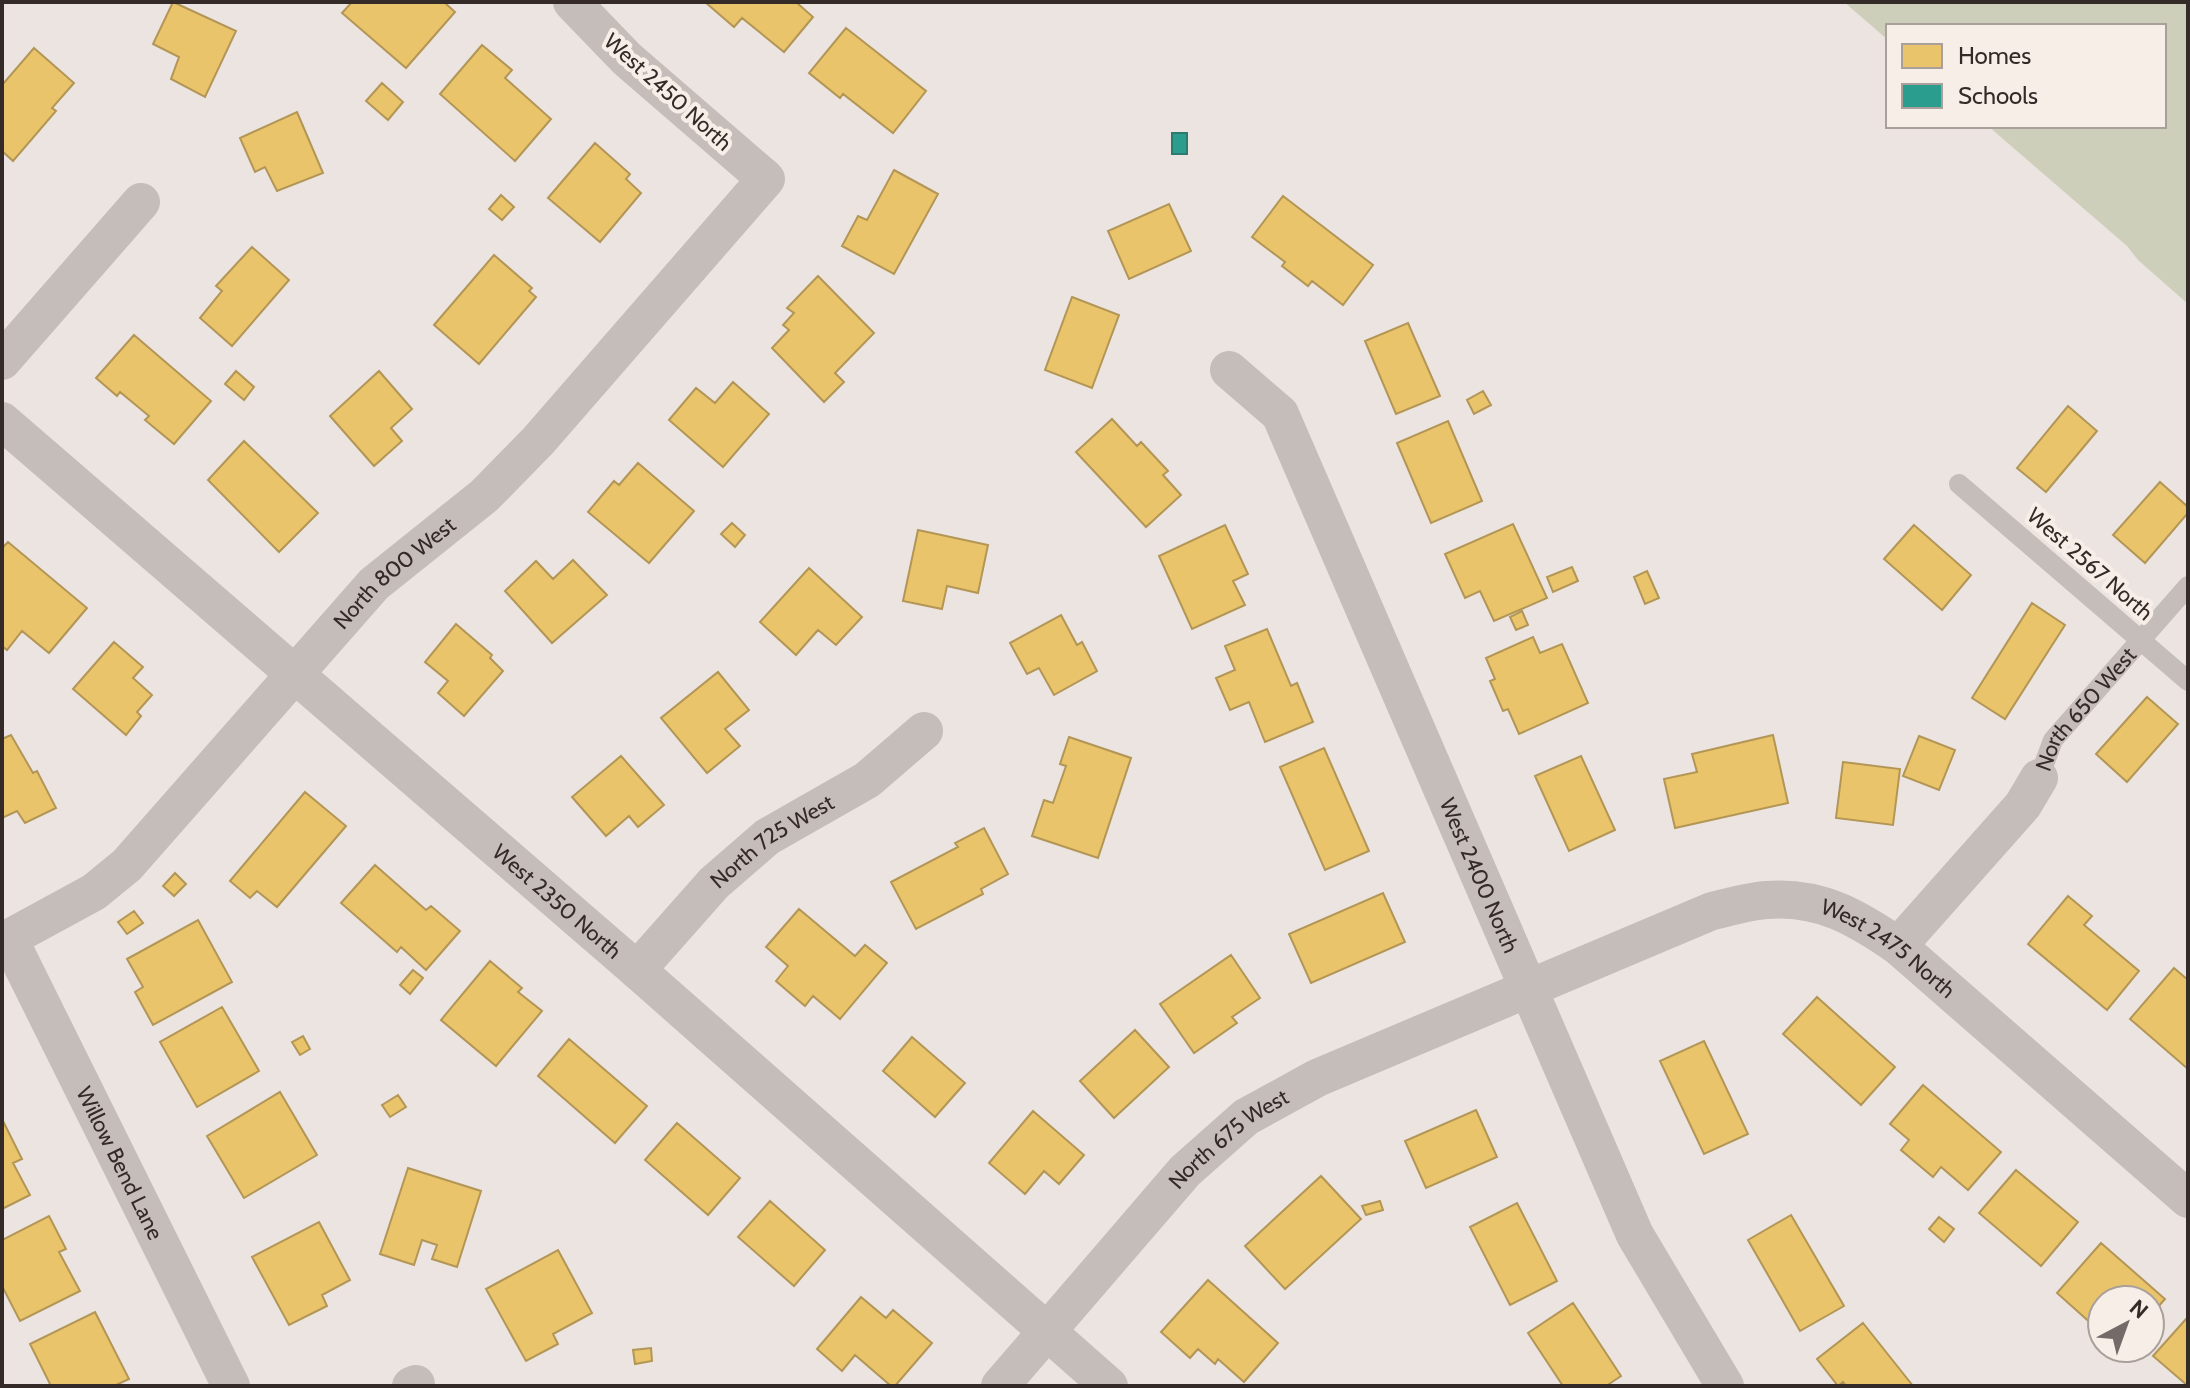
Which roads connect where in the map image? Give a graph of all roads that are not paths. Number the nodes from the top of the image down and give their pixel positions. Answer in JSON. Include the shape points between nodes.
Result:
{"nodes":[{"id":1,"x":572,"y":2,"type":"edge"},
{"id":2,"x":766,"y":179,"type":"joint"},
{"id":3,"x":141,"y":202,"type":"dead end"},
{"id":4,"x":2,"y":361,"type":"edge"},
{"id":5,"x":1229,"y":370,"type":"dead end"},
{"id":6,"x":2,"y":421,"type":"edge"},
{"id":7,"x":1959,"y":484,"type":"dead end"},
{"id":8,"x":2188,"y":586,"type":"edge"},
{"id":9,"x":2141,"y":640,"type":"junction"},
{"id":10,"x":294,"y":673,"type":"junction"},
{"id":11,"x":2188,"y":681,"type":"edge"},
{"id":12,"x":924,"y":731,"type":"dead end"},
{"id":13,"x":2039,"y":778,"type":"joint"},
{"id":14,"x":6,"y":941,"type":"edge"},
{"id":15,"x":1898,"y":946,"type":"junction"},
{"id":16,"x":637,"y":970,"type":"junction"},
{"id":17,"x":1528,"y":988,"type":"junction"},
{"id":18,"x":2188,"y":1199,"type":"edge"},
{"id":19,"x":1046,"y":1331,"type":"junction"},
{"id":20,"x":231,"y":1386,"type":"edge"},
{"id":21,"x":1000,"y":1386,"type":"edge"},
{"id":22,"x":1109,"y":1386,"type":"edge"},
{"id":23,"x":1725,"y":1386,"type":"edge"}],
"edges":[{"from":1,"to":2,"type":"street","name":"West 2450 North","via":[[627,59]]},
{"from":2,"to":10,"type":"street","name":"North 800 West","via":[[538,441],[484,496],[374,584]]},
{"from":3,"to":4,"type":"street"},
{"from":5,"to":17,"type":"street","name":"West 2400 North","via":[[1280,414]]},
{"from":6,"to":10,"type":"street","name":"West 2350 North"},
{"from":7,"to":9,"type":"lane","name":"West 2567 North"},
{"from":8,"to":9,"type":"lane","name":"North 650 West"},
{"from":9,"to":11,"type":"lane","name":"West 2567 North"},
{"from":9,"to":13,"type":"lane","name":"North 650 West","via":[[2053,740]]},
{"from":10,"to":14,"type":"street","name":"North 800 West","via":[[127,865],[94,892]]},
{"from":10,"to":16,"type":"street","name":"West 2350 North"},
{"from":12,"to":16,"type":"street","name":"North 725 West","via":[[867,780],[767,837],[714,883]]},
{"from":13,"to":15,"type":"street","name":"North 650 West","via":[[2023,805]]},
{"from":14,"to":20,"type":"street","name":"Willow Bend Lane"},
{"from":15,"to":17,"type":"street","name":"West 2475 North","via":[[1858,919],[1818,903],[1766,900],[1712,911]]},
{"from":15,"to":18,"type":"street","name":"West 2475 North"},
{"from":16,"to":19,"type":"street","name":"West 2350 North"},
{"from":17,"to":19,"type":"street","name":"North 675 West","via":[[1317,1078],[1246,1117],[1185,1171]]},
{"from":17,"to":23,"type":"street","name":"West 2400 North","via":[[1635,1235]]},
{"from":19,"to":21,"type":"street","name":"North 675 West"},
{"from":19,"to":22,"type":"street","name":"West 2350 North"}]}
